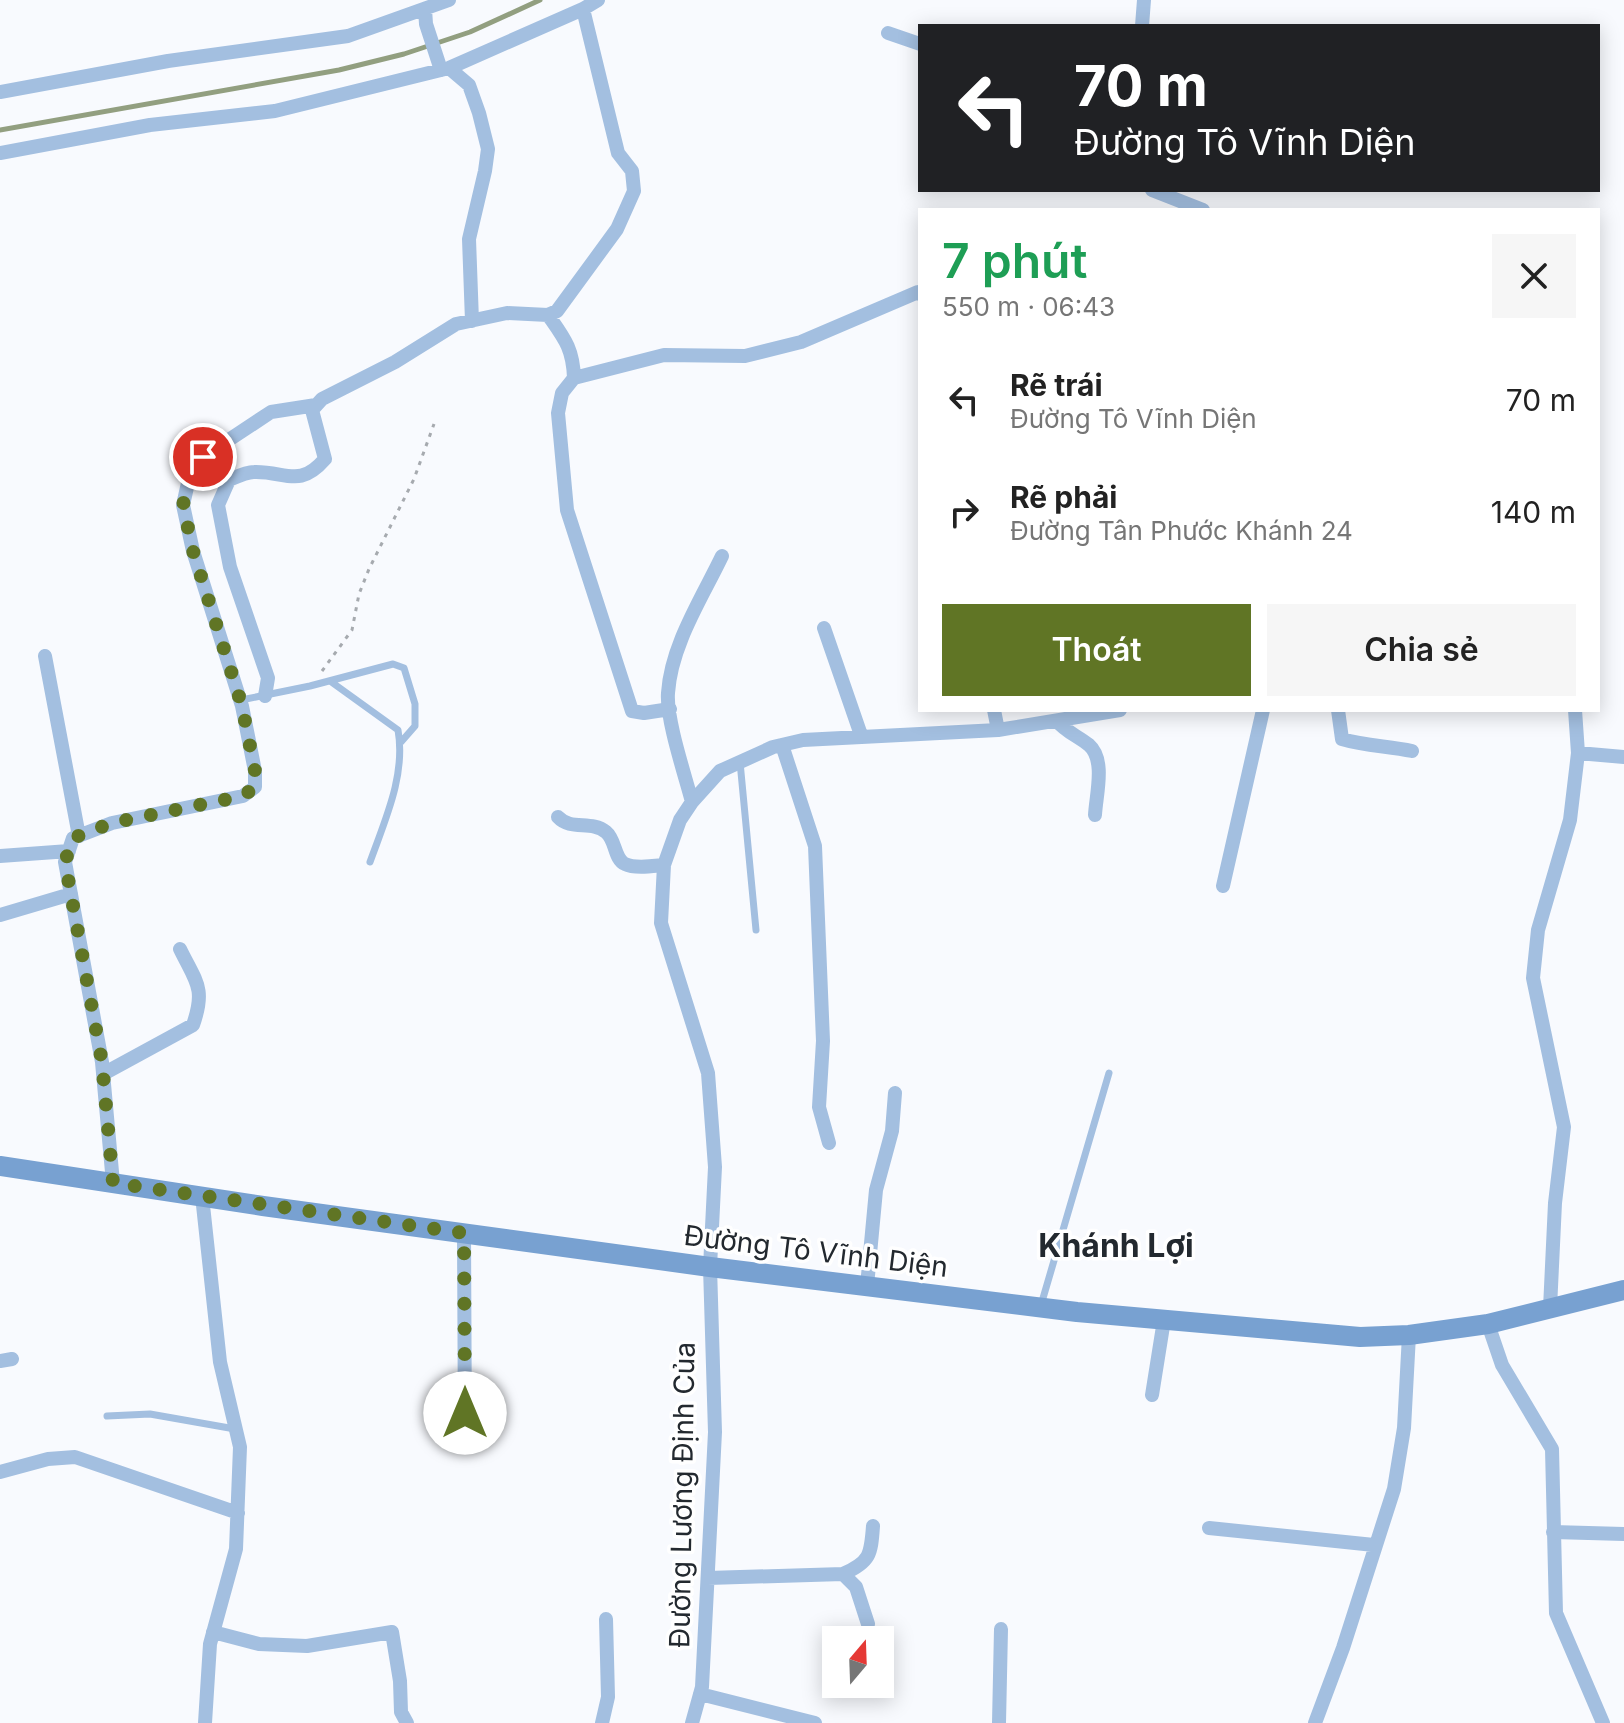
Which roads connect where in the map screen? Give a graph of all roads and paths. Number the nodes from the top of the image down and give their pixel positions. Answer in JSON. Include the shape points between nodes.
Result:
{"nodes":[{"id":1,"x":449,"y":0,"type":"edge"},
{"id":2,"x":598,"y":0,"type":"edge"},
{"id":3,"x":1144,"y":0,"type":"edge"},
{"id":4,"x":425,"y":9,"type":"junction"},
{"id":5,"x":583,"y":9,"type":"junction"},
{"id":6,"x":1142,"y":24,"type":"edge"},
{"id":7,"x":888,"y":33,"type":"dead end"},
{"id":8,"x":918,"y":43,"type":"edge"},
{"id":9,"x":443,"y":66,"type":"junction"},
{"id":10,"x":0,"y":92,"type":"edge"},
{"id":11,"x":0,"y":153,"type":"edge"},
{"id":12,"x":1157,"y":192,"type":"edge"},
{"id":13,"x":1198,"y":208,"type":"edge"},
{"id":14,"x":918,"y":292,"type":"edge"},
{"id":15,"x":548,"y":315,"type":"junction"},
{"id":16,"x":472,"y":321,"type":"junction"},
{"id":17,"x":574,"y":378,"type":"junction"},
{"id":18,"x":316,"y":405,"type":"junction"},
{"id":19,"x":434,"y":424,"type":"dead end"},
{"id":20,"x":722,"y":556,"type":"dead end"},
{"id":21,"x":824,"y":628,"type":"dead end"},
{"id":22,"x":45,"y":656,"type":"dead end"},
{"id":23,"x":330,"y":681,"type":"junction"},
{"id":24,"x":310,"y":686,"type":"junction"},
{"id":25,"x":265,"y":696,"type":"junction"},
{"id":26,"x":241,"y":700,"type":"junction"},
{"id":27,"x":670,"y":709,"type":"junction"},
{"id":28,"x":994,"y":712,"type":"edge"},
{"id":29,"x":1109,"y":712,"type":"edge"},
{"id":30,"x":1263,"y":712,"type":"edge"},
{"id":31,"x":1338,"y":712,"type":"edge"},
{"id":32,"x":1575,"y":712,"type":"edge"},
{"id":33,"x":1057,"y":721,"type":"junction"},
{"id":34,"x":998,"y":730,"type":"junction"},
{"id":35,"x":861,"y":735,"type":"junction"},
{"id":36,"x":401,"y":742,"type":"junction"},
{"id":37,"x":782,"y":745,"type":"junction"},
{"id":38,"x":1412,"y":751,"type":"dead end"},
{"id":39,"x":1578,"y":753,"type":"junction"},
{"id":40,"x":1624,"y":757,"type":"edge"},
{"id":41,"x":740,"y":762,"type":"junction"},
{"id":42,"x":692,"y":802,"type":"junction"},
{"id":43,"x":1095,"y":815,"type":"dead end"},
{"id":44,"x":558,"y":817,"type":"dead end"},
{"id":45,"x":79,"y":836,"type":"junction"},
{"id":46,"x":69,"y":851,"type":"junction"},
{"id":47,"x":0,"y":856,"type":"edge"},
{"id":48,"x":370,"y":862,"type":"dead end"},
{"id":49,"x":664,"y":865,"type":"junction"},
{"id":50,"x":1223,"y":886,"type":"dead end"},
{"id":51,"x":71,"y":894,"type":"junction"},
{"id":52,"x":0,"y":915,"type":"edge"},
{"id":53,"x":756,"y":930,"type":"dead end"},
{"id":54,"x":180,"y":949,"type":"dead end"},
{"id":55,"x":1109,"y":1073,"type":"dead end"},
{"id":56,"x":103,"y":1074,"type":"junction"},
{"id":57,"x":895,"y":1093,"type":"dead end"},
{"id":58,"x":829,"y":1143,"type":"dead end"},
{"id":59,"x":0,"y":1166,"type":"edge"},
{"id":60,"x":113,"y":1183,"type":"junction"},
{"id":61,"x":202,"y":1196,"type":"junction"},
{"id":62,"x":464,"y":1233,"type":"junction"},
{"id":63,"x":710,"y":1267,"type":"junction"},
{"id":64,"x":867,"y":1286,"type":"junction"},
{"id":65,"x":1624,"y":1290,"type":"edge"},
{"id":66,"x":1041,"y":1307,"type":"junction"},
{"id":67,"x":1550,"y":1308,"type":"junction"},
{"id":68,"x":1164,"y":1320,"type":"junction"},
{"id":69,"x":1488,"y":1324,"type":"junction"},
{"id":70,"x":1409,"y":1335,"type":"junction"},
{"id":71,"x":1152,"y":1395,"type":"dead end"},
{"id":72,"x":107,"y":1416,"type":"dead end"},
{"id":73,"x":235,"y":1429,"type":"junction"},
{"id":74,"x":465,"y":1443,"type":"dead end"},
{"id":75,"x":0,"y":1472,"type":"edge"},
{"id":76,"x":238,"y":1513,"type":"junction"},
{"id":77,"x":873,"y":1526,"type":"dead end"},
{"id":78,"x":1209,"y":1528,"type":"dead end"},
{"id":79,"x":1553,"y":1532,"type":"junction"},
{"id":80,"x":1624,"y":1534,"type":"edge"},
{"id":81,"x":1374,"y":1545,"type":"junction"},
{"id":82,"x":843,"y":1574,"type":"junction"},
{"id":83,"x":708,"y":1578,"type":"junction"},
{"id":84,"x":606,"y":1619,"type":"dead end"},
{"id":85,"x":868,"y":1624,"type":"dead end"},
{"id":86,"x":1001,"y":1629,"type":"dead end"},
{"id":87,"x":213,"y":1632,"type":"junction"},
{"id":88,"x":700,"y":1694,"type":"junction"},
{"id":89,"x":205,"y":1723,"type":"edge"},
{"id":90,"x":407,"y":1723,"type":"edge"},
{"id":91,"x":602,"y":1723,"type":"edge"},
{"id":92,"x":692,"y":1723,"type":"edge"},
{"id":93,"x":815,"y":1723,"type":"edge"},
{"id":94,"x":999,"y":1723,"type":"edge"},
{"id":95,"x":1315,"y":1723,"type":"edge"},
{"id":96,"x":1603,"y":1723,"type":"edge"}],
"edges":[{"from":1,"to":4,"type":"street"},
{"from":2,"to":5,"type":"street"},
{"from":3,"to":6,"type":"street"},
{"from":4,"to":9,"type":"street"},
{"from":4,"to":10,"type":"street","via":[[348,36]]},
{"from":5,"to":9,"type":"street"},
{"from":5,"to":15,"type":"street","via":[[618,153],[632,171],[634,191],[617,229],[557,311]]},
{"from":7,"to":8,"type":"street"},
{"from":9,"to":11,"type":"street","via":[[275,111],[150,125]]},
{"from":9,"to":16,"type":"street","via":[[469,85],[488,149],[469,239]]},
{"from":12,"to":13,"type":"street"},
{"from":14,"to":17,"type":"street","via":[[801,342],[745,356],[664,355]]},
{"from":15,"to":16,"type":"street","via":[[507,313]]},
{"from":15,"to":17,"type":"street","via":[[568,344]]},
{"from":16,"to":18,"type":"street","via":[[456,324]]},
{"from":17,"to":27,"type":"street","via":[[562,393],[558,413],[567,510],[632,711]]},
{"from":18,"to":25,"type":"street","via":[[312,410],[325,459],[315,471],[295,478],[252,472],[229,480],[218,505],[230,567],[268,678]]},
{"from":18,"to":26,"type":"street","via":[[271,412],[203,457],[188,483],[183,505],[193,551]]},
{"from":19,"to":24,"type":"path","via":[[359,594],[352,630]]},
{"from":20,"to":27,"type":"street","via":[[678,647],[667,694]]},
{"from":21,"to":35,"type":"street"},
{"from":22,"to":45,"type":"street"},
{"from":23,"to":24,"type":"lane"},
{"from":23,"to":36,"type":"lane","via":[[398,730]]},
{"from":23,"to":36,"type":"lane","via":[[393,664],[404,668],[415,704],[415,726]]},
{"from":24,"to":25,"type":"lane"},
{"from":25,"to":26,"type":"lane"},
{"from":26,"to":45,"type":"street","via":[[255,787],[243,796],[112,823]]},
{"from":27,"to":42,"type":"street"},
{"from":28,"to":34,"type":"street"},
{"from":29,"to":33,"type":"street","name":"Đường Lương Định Của"},
{"from":30,"to":50,"type":"street"},
{"from":31,"to":38,"type":"street","via":[[1342,739]]},
{"from":32,"to":39,"type":"street"},
{"from":33,"to":34,"type":"street","name":"Đường Lương Định Của"},
{"from":33,"to":43,"type":"street","via":[[1096,754]]},
{"from":34,"to":35,"type":"street","name":"Đường Lương Định Của"},
{"from":35,"to":37,"type":"street","name":"Đường Lương Định Của"},
{"from":36,"to":48,"type":"lane","via":[[395,789]]},
{"from":37,"to":41,"type":"street","name":"Đường Lương Định Của"},
{"from":37,"to":58,"type":"street","via":[[815,846],[823,1041],[819,1107]]},
{"from":39,"to":40,"type":"street"},
{"from":39,"to":67,"type":"street","via":[[1570,820],[1538,930],[1533,978],[1564,1127]]},
{"from":41,"to":42,"type":"street","name":"Đường Lương Định Của","via":[[720,771]]},
{"from":41,"to":53,"type":"lane"},
{"from":42,"to":49,"type":"street","name":"Đường Lương Định Của"},
{"from":44,"to":49,"type":"street","via":[[566,824],[605,831],[624,864]]},
{"from":45,"to":46,"type":"street"},
{"from":46,"to":47,"type":"street"},
{"from":46,"to":51,"type":"street","via":[[65,862]]},
{"from":49,"to":63,"type":"street","name":"Đường Lương Định Của","via":[[661,923],[708,1073],[715,1167]]},
{"from":51,"to":52,"type":"street"},
{"from":51,"to":56,"type":"street"},
{"from":54,"to":56,"type":"street","via":[[202,1001],[193,1025]]},
{"from":55,"to":66,"type":"lane"},
{"from":56,"to":60,"type":"street"},
{"from":57,"to":64,"type":"street","via":[[892,1131],[876,1190]]},
{"from":59,"to":60,"type":"main road","name":"Đường Tô Vĩnh Diện"},
{"from":60,"to":61,"type":"main road","name":"Đường Tô Vĩnh Diện"},
{"from":61,"to":62,"type":"main road","name":"Đường Tô Vĩnh Diện"},
{"from":61,"to":73,"type":"street","via":[[220,1362]]},
{"from":62,"to":63,"type":"main road","name":"Đường Tô Vĩnh Diện"},
{"from":62,"to":74,"type":"street"},
{"from":63,"to":64,"type":"main road","name":"Đường Tô Vĩnh Diện"},
{"from":63,"to":83,"type":"street","name":"Đường Lương Định Của","via":[[715,1432]]},
{"from":64,"to":66,"type":"main road","name":"Đường Tô Vĩnh Diện"},
{"from":65,"to":67,"type":"main road","name":"Đường Tô Vĩnh Diện"},
{"from":66,"to":68,"type":"main road","name":"Đường Tô Vĩnh Diện"},
{"from":67,"to":69,"type":"main road","name":"Đường Tô Vĩnh Diện"},
{"from":68,"to":70,"type":"main road","name":"Đường Tô Vĩnh Diện","via":[[1360,1337]]},
{"from":68,"to":71,"type":"street"},
{"from":69,"to":70,"type":"main road","name":"Đường Tô Vĩnh Diện"},
{"from":69,"to":79,"type":"street","via":[[1502,1365],[1552,1449]]},
{"from":70,"to":81,"type":"street","via":[[1404,1428],[1394,1489]]},
{"from":72,"to":73,"type":"lane","via":[[150,1414]]},
{"from":73,"to":76,"type":"street","via":[[240,1447]]},
{"from":75,"to":76,"type":"street","via":[[75,1457]]},
{"from":76,"to":87,"type":"street","via":[[236,1549]]},
{"from":77,"to":82,"type":"street","via":[[872,1547],[862,1566]]},
{"from":78,"to":81,"type":"street"},
{"from":79,"to":80,"type":"street"},
{"from":79,"to":96,"type":"street","via":[[1556,1613]]},
{"from":81,"to":95,"type":"street"},
{"from":82,"to":83,"type":"street"},
{"from":82,"to":85,"type":"street","via":[[856,1587]]},
{"from":83,"to":88,"type":"street","name":"Đường Lương Định Của"},
{"from":84,"to":91,"type":"street","via":[[608,1697]]},
{"from":86,"to":94,"type":"street"},
{"from":87,"to":89,"type":"street"},
{"from":87,"to":90,"type":"street","via":[[259,1644],[307,1646],[392,1632],[401,1712]]},
{"from":88,"to":92,"type":"street","name":"Đường Lương Định Của"},
{"from":88,"to":93,"type":"street"}]}
